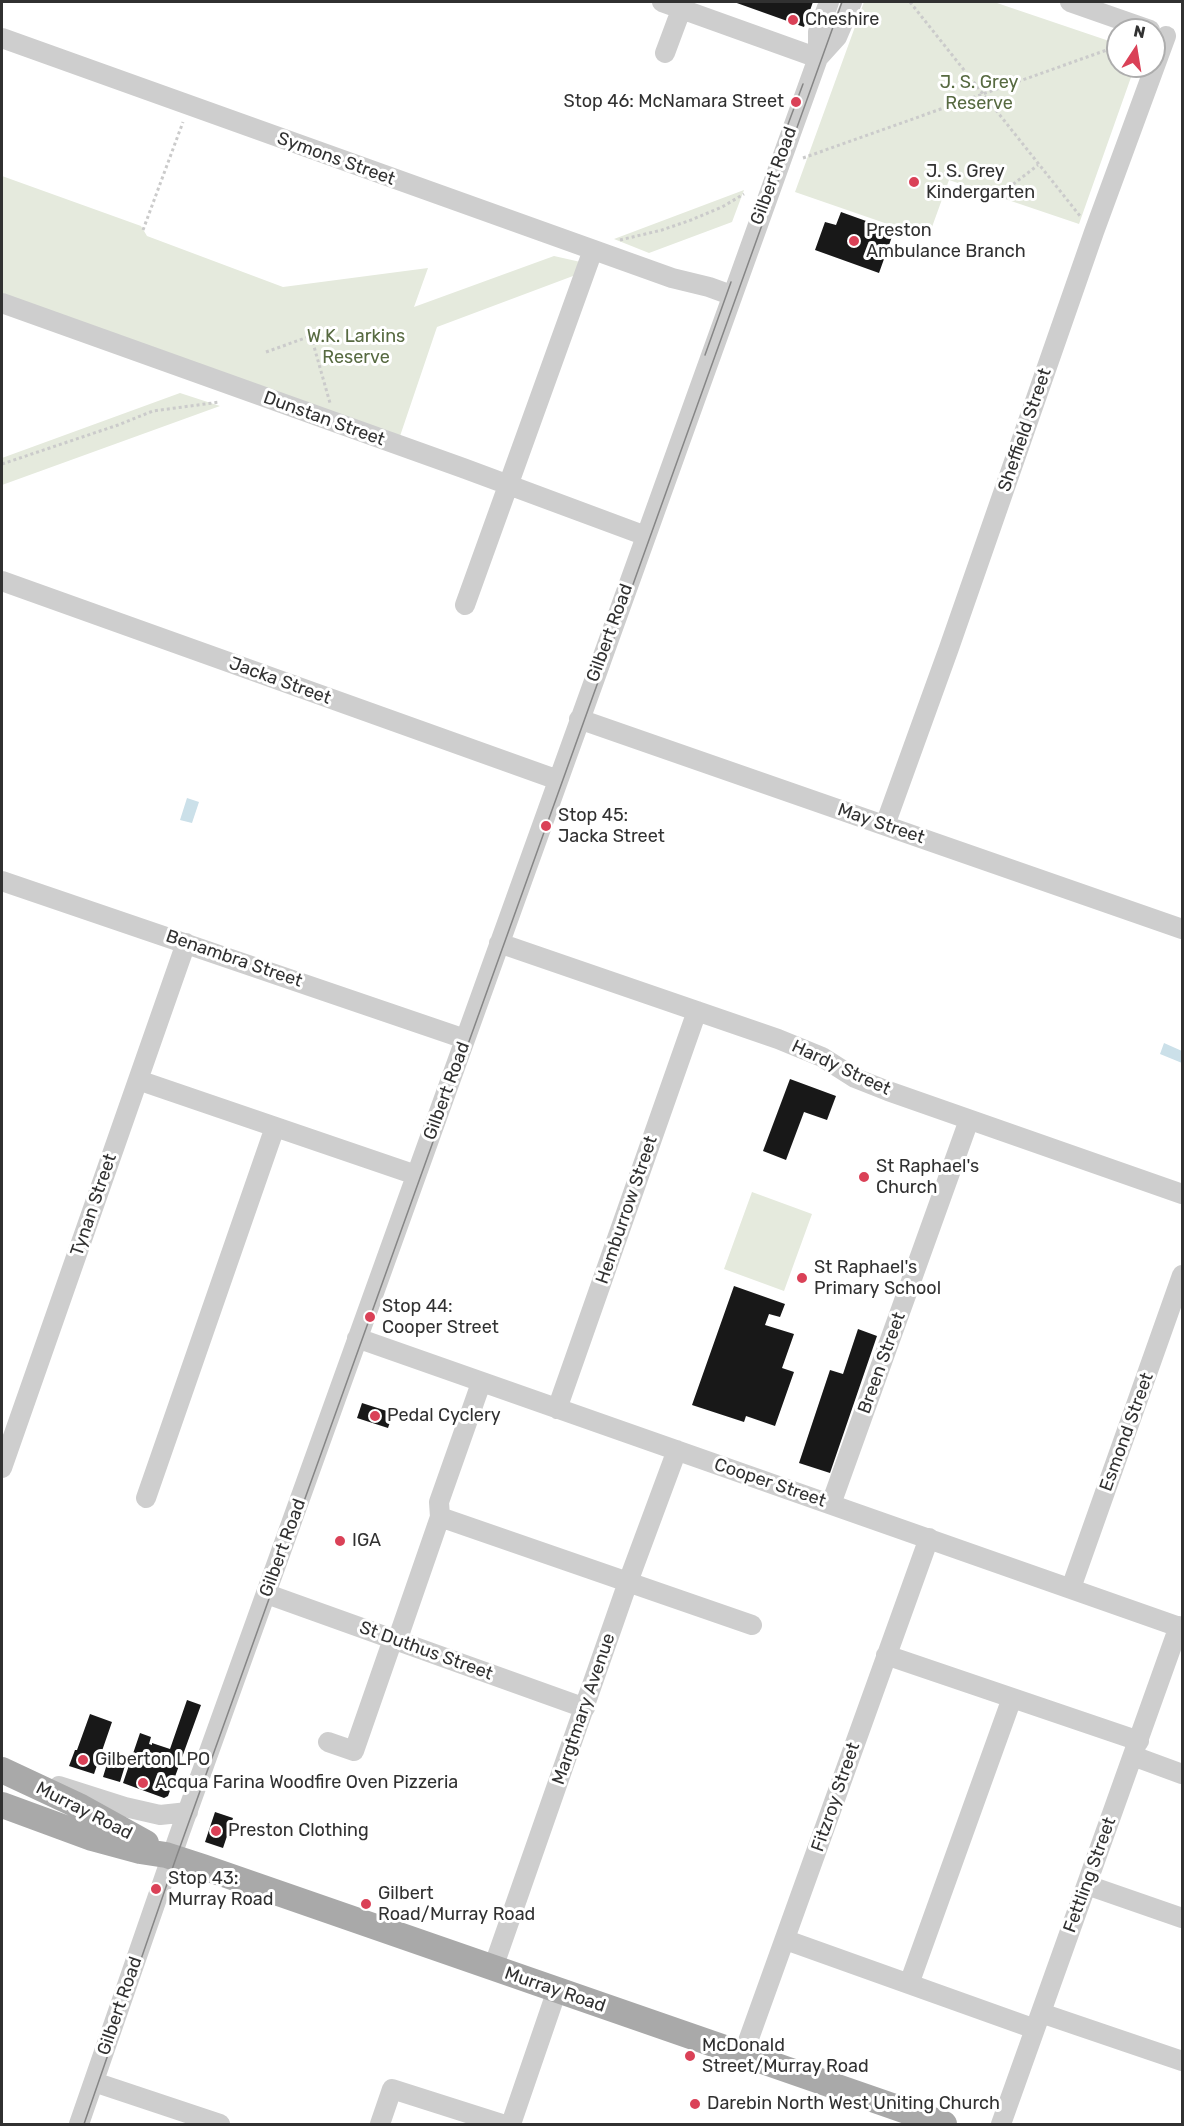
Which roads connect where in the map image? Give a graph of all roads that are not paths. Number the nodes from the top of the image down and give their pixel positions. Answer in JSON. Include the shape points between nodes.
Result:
{"nodes":[{"id":1,"x":662,"y":2,"type":"edge"},
{"id":2,"x":829,"y":2,"type":"edge"},
{"id":3,"x":852,"y":2,"type":"edge"},
{"id":4,"x":1070,"y":2,"type":"edge"},
{"id":5,"x":683,"y":5,"type":"edge"},
{"id":6,"x":1115,"y":18,"type":"edge"},
{"id":7,"x":2,"y":38,"type":"edge"},
{"id":8,"x":665,"y":53,"type":"dead end"},
{"id":9,"x":818,"y":58,"type":"junction"},
{"id":10,"x":1148,"y":78,"type":"edge"},
{"id":11,"x":593,"y":250,"type":"junction"},
{"id":12,"x":730,"y":300,"type":"junction"},
{"id":13,"x":2,"y":303,"type":"edge"},
{"id":14,"x":508,"y":484,"type":"junction"},
{"id":15,"x":646,"y":536,"type":"junction"},
{"id":16,"x":2,"y":581,"type":"edge"},
{"id":17,"x":465,"y":606,"type":"dead end"},
{"id":18,"x":579,"y":719,"type":"junction"},
{"id":19,"x":558,"y":780,"type":"junction"},
{"id":20,"x":885,"y":825,"type":"junction"},
{"id":21,"x":2,"y":881,"type":"edge"},
{"id":22,"x":1182,"y":929,"type":"edge"},
{"id":23,"x":186,"y":943,"type":"junction"},
{"id":24,"x":500,"y":943,"type":"junction"},
{"id":25,"x":697,"y":1011,"type":"junction"},
{"id":26,"x":465,"y":1039,"type":"junction"},
{"id":27,"x":138,"y":1080,"type":"junction"},
{"id":28,"x":969,"y":1120,"type":"junction"},
{"id":29,"x":275,"y":1127,"type":"junction"},
{"id":30,"x":416,"y":1175,"type":"junction"},
{"id":31,"x":1182,"y":1194,"type":"edge"},
{"id":32,"x":1182,"y":1275,"type":"edge"},
{"id":33,"x":357,"y":1338,"type":"junction"},
{"id":34,"x":481,"y":1383,"type":"junction"},
{"id":35,"x":557,"y":1409,"type":"junction"},
{"id":36,"x":677,"y":1450,"type":"junction"},
{"id":37,"x":2,"y":1468,"type":"edge"},
{"id":38,"x":146,"y":1498,"type":"dead end"},
{"id":39,"x":831,"y":1504,"type":"junction"},
{"id":40,"x":440,"y":1517,"type":"junction"},
{"id":41,"x":929,"y":1538,"type":"junction"},
{"id":42,"x":628,"y":1582,"type":"junction"},
{"id":43,"x":1071,"y":1588,"type":"junction"},
{"id":44,"x":267,"y":1594,"type":"junction"},
{"id":45,"x":752,"y":1625,"type":"dead end"},
{"id":46,"x":1181,"y":1627,"type":"edge"},
{"id":47,"x":395,"y":1640,"type":"junction"},
{"id":48,"x":886,"y":1654,"type":"junction"},
{"id":49,"x":1012,"y":1698,"type":"junction"},
{"id":50,"x":585,"y":1708,"type":"junction"},
{"id":51,"x":328,"y":1742,"type":"dead end"},
{"id":52,"x":1136,"y":1749,"type":"junction"},
{"id":53,"x":2,"y":1770,"type":"edge"},
{"id":54,"x":1182,"y":1774,"type":"edge"},
{"id":55,"x":2,"y":1805,"type":"edge"},
{"id":56,"x":188,"y":1812,"type":"junction"},
{"id":57,"x":169,"y":1856,"type":"junction"},
{"id":58,"x":1087,"y":1885,"type":"junction"},
{"id":59,"x":1182,"y":1918,"type":"edge"},
{"id":60,"x":786,"y":1940,"type":"junction"},
{"id":61,"x":493,"y":1968,"type":"junction"},
{"id":62,"x":909,"y":1984,"type":"junction"},
{"id":63,"x":557,"y":1990,"type":"junction"},
{"id":64,"x":1038,"y":2021,"type":"junction"},
{"id":65,"x":743,"y":2055,"type":"junction"},
{"id":66,"x":1182,"y":2061,"type":"edge"},
{"id":67,"x":94,"y":2082,"type":"junction"},
{"id":68,"x":79,"y":2124,"type":"edge"},
{"id":69,"x":220,"y":2124,"type":"edge"},
{"id":70,"x":380,"y":2124,"type":"edge"},
{"id":71,"x":502,"y":2124,"type":"edge"},
{"id":72,"x":511,"y":2124,"type":"edge"},
{"id":73,"x":940,"y":2124,"type":"edge"},
{"id":74,"x":1001,"y":2124,"type":"edge"}],
"edges":[{"from":1,"to":5,"type":"street"},
{"from":2,"to":9,"type":"street","name":"Gilbert Road","via":[[818,32]]},
{"from":3,"to":9,"type":"street","name":"Gilbert Road","via":[[837,37]]},
{"from":4,"to":6,"type":"street"},
{"from":5,"to":8,"type":"street"},
{"from":5,"to":9,"type":"street"},
{"from":7,"to":11,"type":"street","name":"Symons Street"},
{"from":9,"to":12,"type":"street","name":"Gilbert Road"},
{"from":10,"to":20,"type":"street","name":"Sheffield Street"},
{"from":11,"to":12,"type":"street","name":"Symons Street","via":[[672,278],[706,296]]},
{"from":11,"to":14,"type":"street"},
{"from":12,"to":15,"type":"street","name":"Gilbert Road"},
{"from":13,"to":14,"type":"street","name":"Dunstan Street"},
{"from":14,"to":15,"type":"street","name":"Dunstan Street"},
{"from":14,"to":17,"type":"street"},
{"from":15,"to":18,"type":"street","name":"Gilbert Road"},
{"from":16,"to":19,"type":"street","name":"Jacka Street"},
{"from":18,"to":19,"type":"street","name":"Gilbert Road"},
{"from":18,"to":20,"type":"street","name":"May Street"},
{"from":19,"to":24,"type":"street","name":"Gilbert Road"},
{"from":20,"to":22,"type":"street","name":"May Street"},
{"from":21,"to":23,"type":"street","name":"Benambra Street"},
{"from":23,"to":26,"type":"street","name":"Benambra Street"},
{"from":23,"to":27,"type":"street","name":"Tynan Street"},
{"from":24,"to":25,"type":"street","name":"Hardy Street"},
{"from":24,"to":26,"type":"street","name":"Gilbert Road"},
{"from":25,"to":28,"type":"street","name":"Hardy Street","via":[[813,1054],[855,1078]]},
{"from":25,"to":35,"type":"street","name":"Hemburrow Street"},
{"from":26,"to":30,"type":"street","name":"Gilbert Road"},
{"from":27,"to":29,"type":"street"},
{"from":27,"to":37,"type":"street","name":"Tynan Street"},
{"from":28,"to":31,"type":"street","name":"Hardy Street"},
{"from":28,"to":39,"type":"street","name":"Breen Street"},
{"from":29,"to":30,"type":"street"},
{"from":29,"to":38,"type":"street"},
{"from":30,"to":33,"type":"street","name":"Gilbert Road"},
{"from":32,"to":43,"type":"street","name":"Esmond Street"},
{"from":33,"to":34,"type":"street","name":"Cooper Street"},
{"from":33,"to":44,"type":"street","name":"Gilbert Road"},
{"from":34,"to":35,"type":"street","name":"Cooper Street"},
{"from":34,"to":40,"type":"street","via":[[439,1502]]},
{"from":35,"to":36,"type":"street","name":"Cooper Street"},
{"from":36,"to":39,"type":"street","name":"Cooper Street"},
{"from":36,"to":42,"type":"street","name":"Margtmary Avenue"},
{"from":39,"to":41,"type":"street","name":"Cooper Street"},
{"from":40,"to":42,"type":"street"},
{"from":40,"to":47,"type":"street"},
{"from":41,"to":43,"type":"street","name":"Cooper Street"},
{"from":41,"to":48,"type":"street","name":"Fitzroy Street"},
{"from":42,"to":45,"type":"street"},
{"from":42,"to":50,"type":"street","name":"Margtmary Avenue"},
{"from":43,"to":46,"type":"street","name":"Cooper Street"},
{"from":44,"to":47,"type":"street","name":"St Duthus Street"},
{"from":44,"to":56,"type":"street","name":"Gilbert Road"},
{"from":46,"to":52,"type":"street","name":"Fettling Street"},
{"from":47,"to":50,"type":"street","name":"St Duthus Street"},
{"from":47,"to":51,"type":"street","via":[[354,1752]]},
{"from":48,"to":49,"type":"street"},
{"from":48,"to":60,"type":"street","name":"Fitzroy Street"},
{"from":49,"to":52,"type":"street"},
{"from":49,"to":62,"type":"street"},
{"from":50,"to":61,"type":"street","name":"Margtmary Avenue"},
{"from":52,"to":54,"type":"street"},
{"from":52,"to":58,"type":"street","name":"Fettling Street"},
{"from":53,"to":56,"type":"street","via":[[142,1811],[165,1815]]},
{"from":53,"to":57,"type":"main road","name":"Murray Road","via":[[81,1807]]},
{"from":55,"to":57,"type":"main road","name":"Murray Road","via":[[93,1838]]},
{"from":56,"to":57,"type":"street","name":"Gilbert Road"},
{"from":57,"to":61,"type":"main road","name":"Murray Road"},
{"from":57,"to":67,"type":"street","name":"Gilbert Road"},
{"from":58,"to":59,"type":"street"},
{"from":58,"to":64,"type":"street","name":"Fettling Street"},
{"from":60,"to":62,"type":"street"},
{"from":60,"to":65,"type":"street","name":"Fitzroy Street"},
{"from":61,"to":63,"type":"main road","name":"Murray Road"},
{"from":62,"to":64,"type":"street"},
{"from":63,"to":65,"type":"main road","name":"Murray Road"},
{"from":63,"to":72,"type":"street"},
{"from":64,"to":66,"type":"street"},
{"from":64,"to":74,"type":"street","name":"Fettling Street"},
{"from":65,"to":73,"type":"main road","name":"Murray Road"},
{"from":67,"to":68,"type":"street","name":"Gilbert Road"},
{"from":67,"to":69,"type":"street"},
{"from":70,"to":71,"type":"street","via":[[392,2089]]}]}
